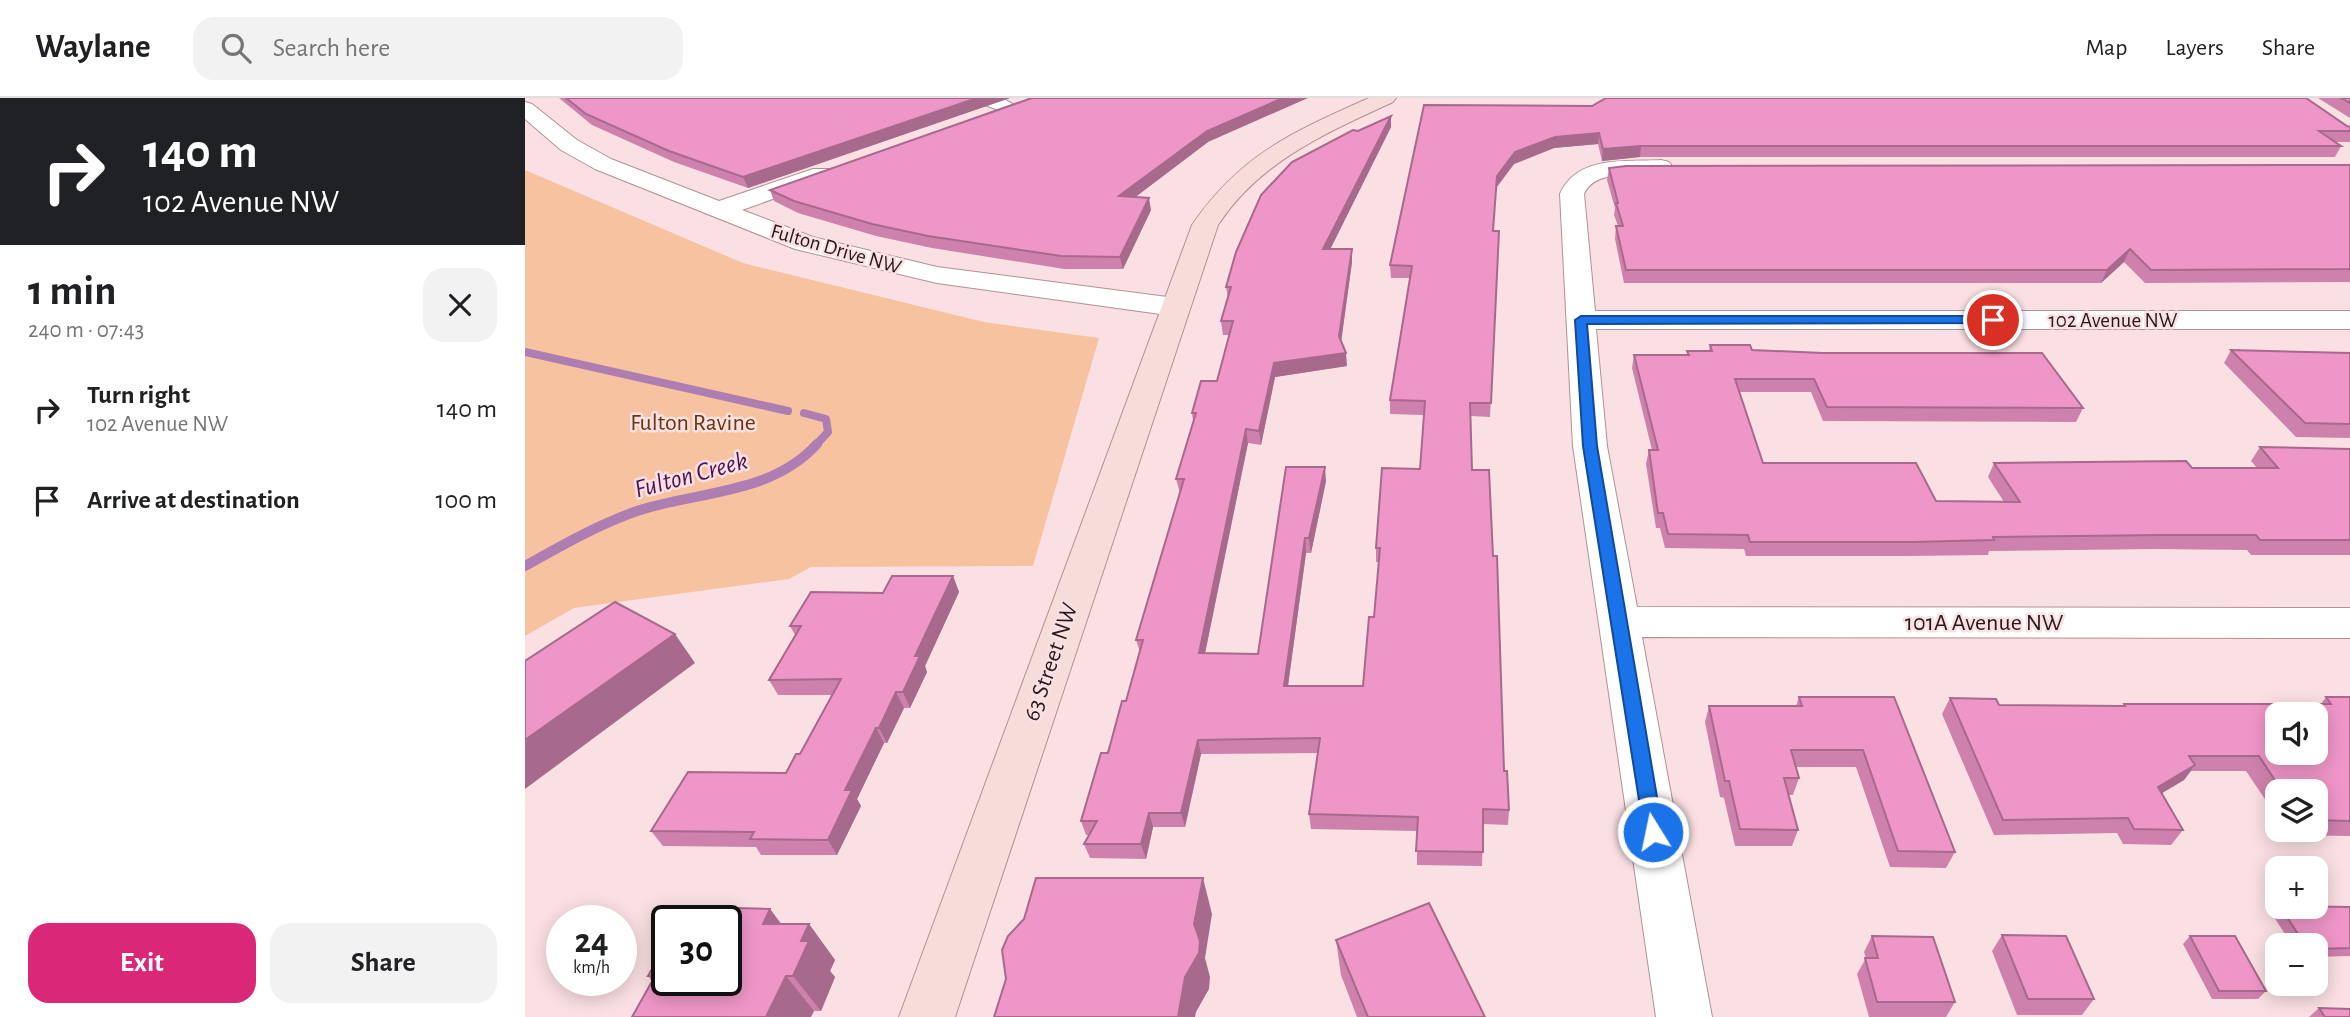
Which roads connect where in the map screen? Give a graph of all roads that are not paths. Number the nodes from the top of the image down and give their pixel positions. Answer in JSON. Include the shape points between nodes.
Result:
{"nodes":[{"id":1,"x":984,"y":98,"type":"edge"},
{"id":2,"x":1386,"y":98,"type":"edge"},
{"id":3,"x":525,"y":108,"type":"edge"},
{"id":4,"x":971,"y":122,"type":"edge"},
{"id":5,"x":844,"y":166,"type":"edge"},
{"id":6,"x":1681,"y":167,"type":"edge"},
{"id":7,"x":717,"y":211,"type":"junction"},
{"id":8,"x":1175,"y":307,"type":"junction"},
{"id":9,"x":1581,"y":320,"type":"junction"},
{"id":10,"x":2350,"y":320,"type":"edge"},
{"id":11,"x":1617,"y":622,"type":"junction"},
{"id":12,"x":2350,"y":623,"type":"edge"},
{"id":13,"x":927,"y":1017,"type":"edge"},
{"id":14,"x":1684,"y":1017,"type":"edge"}],
"edges":[{"from":1,"to":4,"type":"street","via":[[1018,105]]},
{"from":2,"to":8,"type":"street","name":"63 Street NW","via":[[1283,147],[1242,176],[1205,225]]},
{"from":3,"to":7,"type":"street","name":"Fulton Drive NW","via":[[569,145],[603,164]]},
{"from":5,"to":7,"type":"street"},
{"from":6,"to":9,"type":"street","via":[[1624,167],[1590,173],[1577,181],[1573,194]]},
{"from":7,"to":8,"type":"street","name":"Fulton Drive NW","via":[[804,243],[906,269]]},
{"from":8,"to":13,"type":"street","name":"63 Street NW"},
{"from":9,"to":10,"type":"street","name":"102 Avenue NW"},
{"from":9,"to":11,"type":"street","via":[[1590,446]]},
{"from":11,"to":12,"type":"street","name":"101A Avenue NW"},
{"from":11,"to":14,"type":"street"}]}
